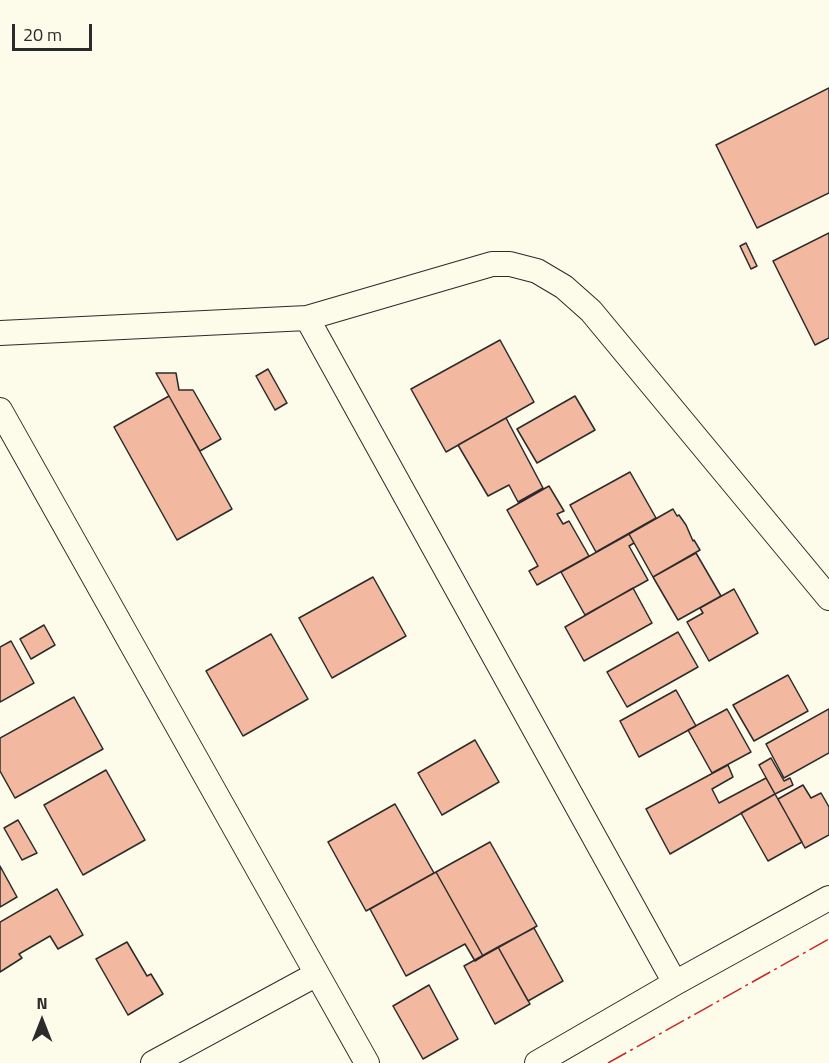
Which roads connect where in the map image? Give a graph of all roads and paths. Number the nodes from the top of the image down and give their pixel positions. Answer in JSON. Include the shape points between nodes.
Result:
{"nodes":[{"id":1,"x":308,"y":318,"type":"junction"},
{"id":2,"x":0,"y":333,"type":"edge"},
{"id":3,"x":0,"y":410,"type":"edge"},
{"id":4,"x":829,"y":598,"type":"edge"},
{"id":5,"x":829,"y":898,"type":"edge"},
{"id":6,"x":317,"y":974,"type":"junction"},
{"id":7,"x":675,"y":983,"type":"junction"},
{"id":8,"x":153,"y":1063,"type":"edge"},
{"id":9,"x":368,"y":1063,"type":"edge"},
{"id":10,"x":537,"y":1063,"type":"edge"}],
"edges":[{"from":1,"to":2,"type":"street"},
{"from":1,"to":4,"type":"street","via":[[492,264],[537,271],[564,287],[591,311]]},
{"from":1,"to":7,"type":"street"},
{"from":3,"to":6,"type":"street"},
{"from":5,"to":7,"type":"street"},
{"from":6,"to":8,"type":"street"},
{"from":6,"to":9,"type":"street"},
{"from":7,"to":10,"type":"street"}]}
